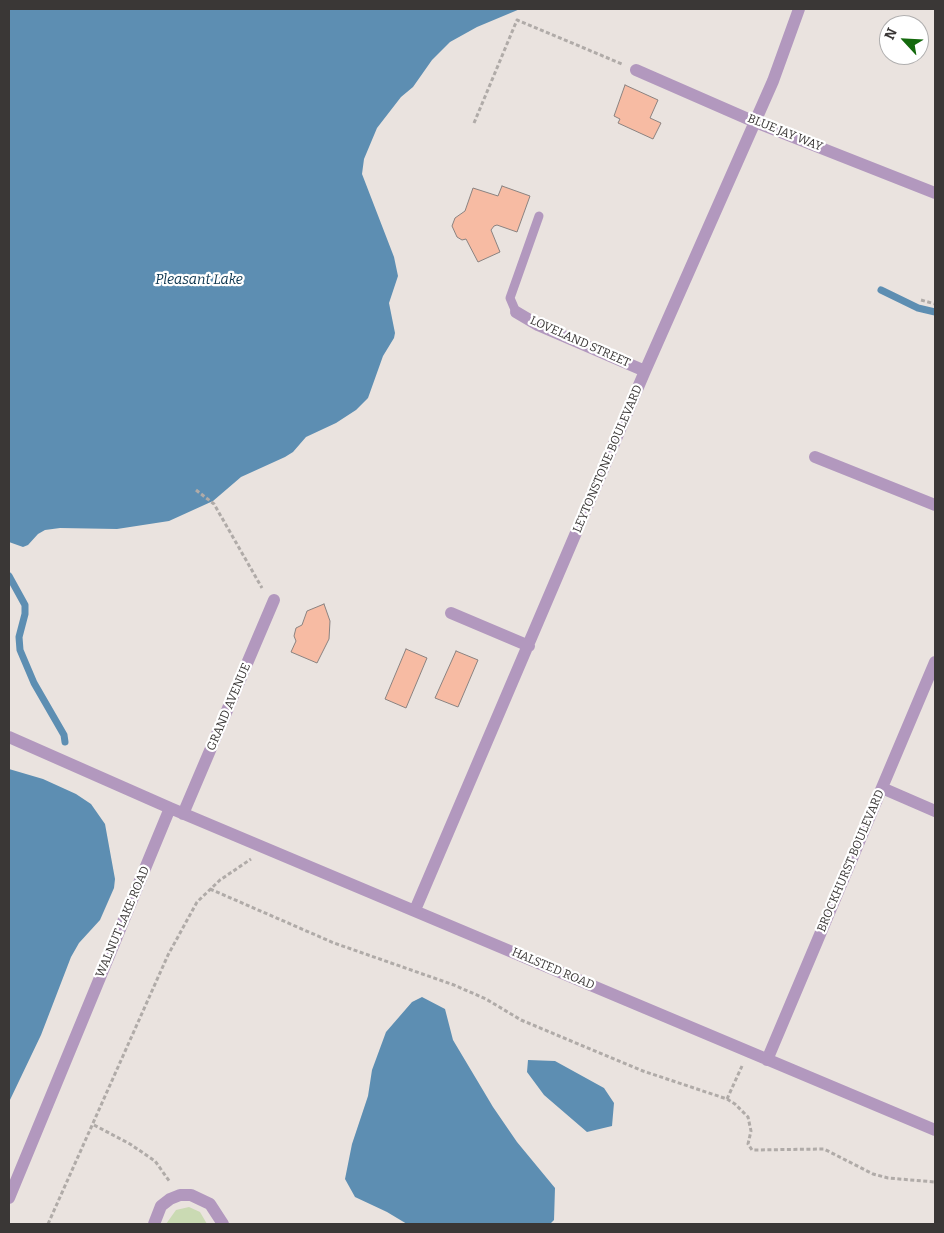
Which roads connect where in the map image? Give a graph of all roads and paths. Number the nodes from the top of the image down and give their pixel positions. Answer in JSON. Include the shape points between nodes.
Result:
{"nodes":[{"id":1,"x":799,"y":9,"type":"edge"},
{"id":2,"x":636,"y":70,"type":"joint"},
{"id":3,"x":755,"y":122,"type":"junction"},
{"id":4,"x":474,"y":123,"type":"dead end"},
{"id":5,"x":935,"y":193,"type":"edge"},
{"id":6,"x":539,"y":216,"type":"dead end"},
{"id":7,"x":921,"y":300,"type":"dead end"},
{"id":8,"x":935,"y":304,"type":"edge"},
{"id":9,"x":516,"y":312,"type":"joint"},
{"id":10,"x":645,"y":371,"type":"junction"},
{"id":11,"x":815,"y":457,"type":"dead end"},
{"id":12,"x":196,"y":490,"type":"dead end"},
{"id":13,"x":935,"y":505,"type":"edge"},
{"id":14,"x":269,"y":596,"type":"joint"},
{"id":15,"x":451,"y":613,"type":"dead end"},
{"id":16,"x":528,"y":646,"type":"junction"},
{"id":17,"x":935,"y":662,"type":"edge"},
{"id":18,"x":9,"y":737,"type":"edge"},
{"id":19,"x":882,"y":788,"type":"junction"},
{"id":20,"x":170,"y":808,"type":"junction"},
{"id":21,"x":935,"y":811,"type":"edge"},
{"id":22,"x":183,"y":814,"type":"junction"},
{"id":23,"x":257,"y":845,"type":"junction"},
{"id":24,"x":210,"y":889,"type":"junction"},
{"id":25,"x":416,"y":910,"type":"junction"},
{"id":26,"x":748,"y":1052,"type":"junction"},
{"id":27,"x":767,"y":1060,"type":"junction"},
{"id":28,"x":727,"y":1100,"type":"junction"},
{"id":29,"x":94,"y":1124,"type":"junction"},
{"id":30,"x":935,"y":1130,"type":"edge"},
{"id":31,"x":935,"y":1182,"type":"edge"},
{"id":32,"x":177,"y":1196,"type":"junction"},
{"id":33,"x":9,"y":1198,"type":"edge"},
{"id":34,"x":48,"y":1224,"type":"edge"},
{"id":35,"x":154,"y":1224,"type":"edge"},
{"id":36,"x":223,"y":1224,"type":"edge"}],
"edges":[{"from":1,"to":3,"type":"street","name":"LEYTONSTONE BOULEVARD"},
{"from":2,"to":3,"type":"street","name":"BLUE JAY WAY"},
{"from":2,"to":4,"type":"path","via":[[517,20]]},
{"from":3,"to":5,"type":"street","name":"BLUE JAY WAY"},
{"from":3,"to":10,"type":"street","name":"LEYTONSTONE BOULEVARD"},
{"from":6,"to":9,"type":"lane","via":[[510,298]]},
{"from":7,"to":8,"type":"path"},
{"from":9,"to":10,"type":"street","name":"LOVELAND STREET","via":[[538,325]]},
{"from":10,"to":16,"type":"street","name":"LEYTONSTONE BOULEVARD"},
{"from":11,"to":13,"type":"street"},
{"from":12,"to":14,"type":"path","via":[[214,504]]},
{"from":14,"to":22,"type":"street","name":"GRAND AVENUE"},
{"from":15,"to":16,"type":"street"},
{"from":16,"to":25,"type":"street","name":"LEYTONSTONE BOULEVARD"},
{"from":17,"to":19,"type":"street","name":"BROCKHURST BOULEVARD"},
{"from":18,"to":20,"type":"street"},
{"from":19,"to":21,"type":"street"},
{"from":19,"to":27,"type":"street","name":"BROCKHURST BOULEVARD"},
{"from":20,"to":22,"type":"street","name":"HALSTED ROAD"},
{"from":20,"to":33,"type":"street","name":"WALNUT LAKE ROAD"},
{"from":22,"to":23,"type":"street","name":"HALSTED ROAD"},
{"from":23,"to":24,"type":"path","via":[[250,860]]},
{"from":23,"to":25,"type":"street","name":"HALSTED ROAD"},
{"from":24,"to":28,"type":"path","via":[[334,943],[454,985],[521,1020],[643,1071]]},
{"from":24,"to":29,"type":"path","via":[[197,902],[168,955]]},
{"from":25,"to":26,"type":"street","name":"HALSTED ROAD"},
{"from":26,"to":27,"type":"street","name":"HALSTED ROAD"},
{"from":26,"to":28,"type":"path"},
{"from":27,"to":30,"type":"street","name":"HALSTED ROAD"},
{"from":28,"to":31,"type":"path","via":[[748,1117],[751,1131],[748,1144],[752,1150],[824,1149],[873,1174]]},
{"from":29,"to":32,"type":"path","via":[[154,1161]]},
{"from":29,"to":34,"type":"path"},
{"from":32,"to":35,"type":"street","via":[[162,1206]]},
{"from":32,"to":36,"type":"street","via":[[201,1198],[210,1204]]}]}
